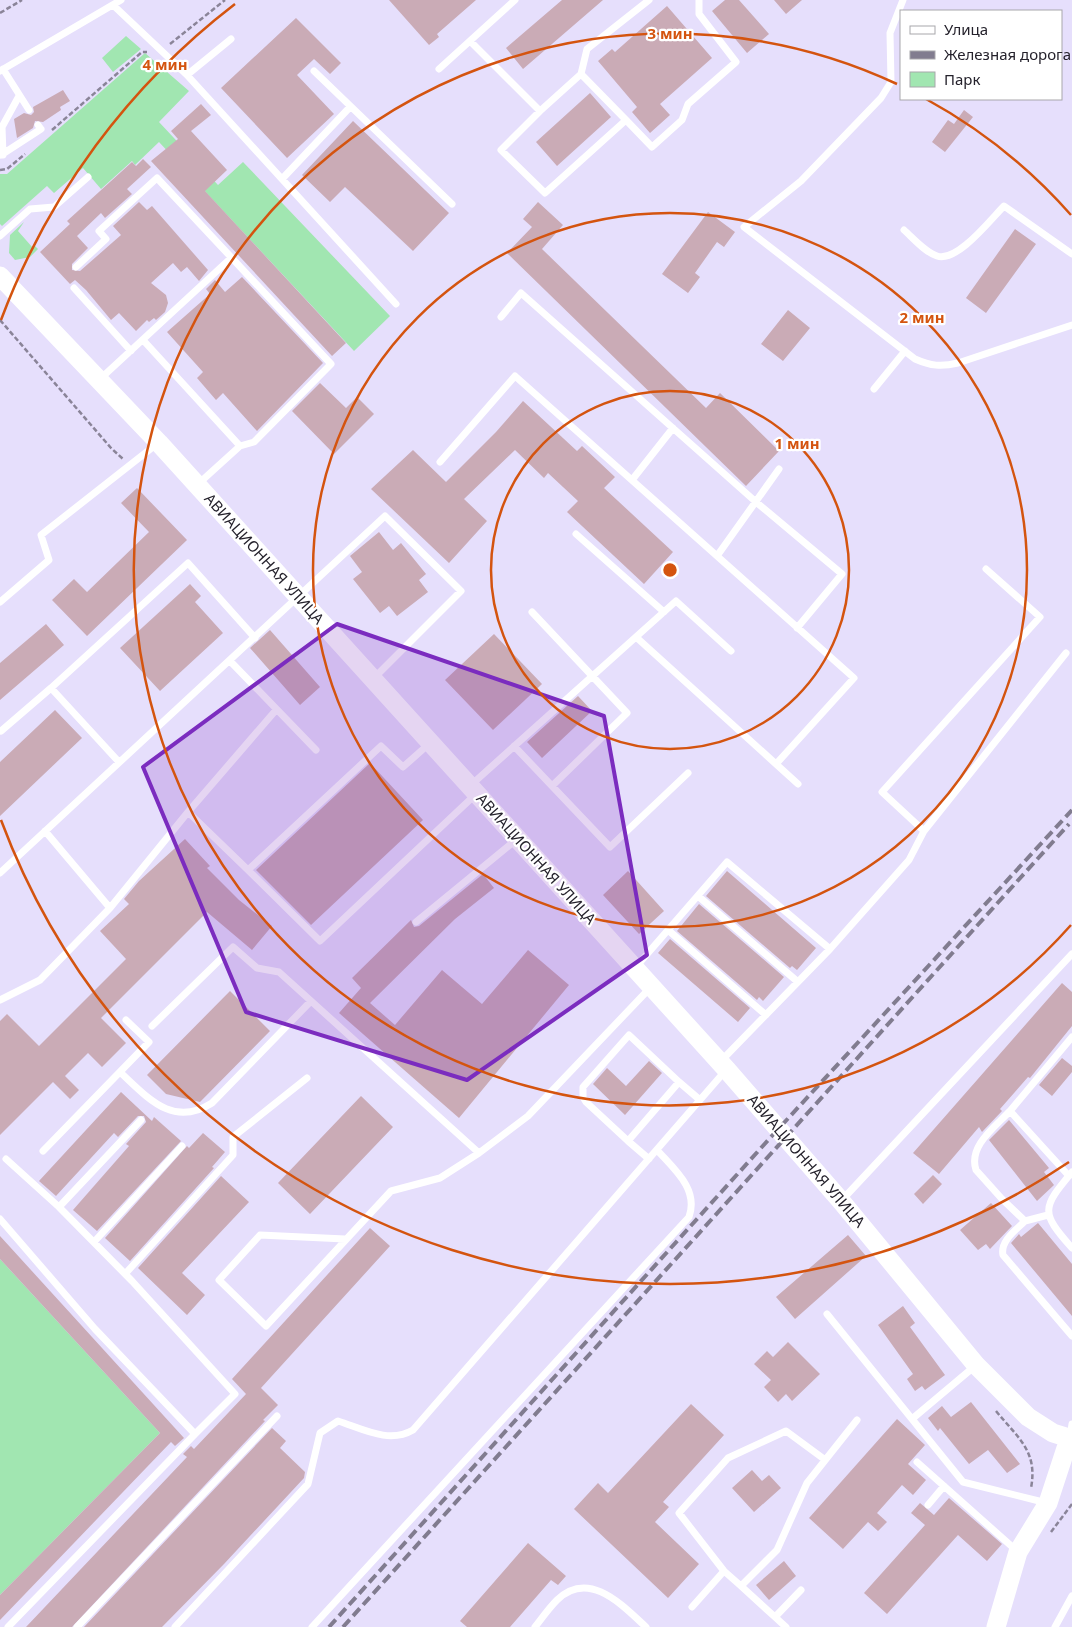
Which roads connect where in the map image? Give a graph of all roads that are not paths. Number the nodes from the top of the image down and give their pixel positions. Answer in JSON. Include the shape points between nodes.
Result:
{"nodes":[{"id":1,"x":121,"y":0,"type":"edge"},
{"id":2,"x":515,"y":0,"type":"edge"},
{"id":3,"x":649,"y":0,"type":"edge"},
{"id":4,"x":699,"y":0,"type":"edge"},
{"id":5,"x":903,"y":0,"type":"edge"},
{"id":6,"x":113,"y":5,"type":"junction"},
{"id":7,"x":231,"y":39,"type":"dead end"},
{"id":8,"x":470,"y":41,"type":"junction"},
{"id":9,"x":439,"y":69,"type":"dead end"},
{"id":10,"x":2,"y":70,"type":"edge"},
{"id":11,"x":314,"y":71,"type":"dead end"},
{"id":12,"x":581,"y":74,"type":"junction"},
{"id":13,"x":187,"y":76,"type":"junction"},
{"id":14,"x":20,"y":96,"type":"junction"},
{"id":15,"x":350,"y":107,"type":"junction"},
{"id":16,"x":28,"y":110,"type":"dead end"},
{"id":17,"x":540,"y":111,"type":"junction"},
{"id":18,"x":626,"y":120,"type":"junction"},
{"id":19,"x":38,"y":125,"type":"dead end"},
{"id":20,"x":2,"y":155,"type":"edge"},
{"id":21,"x":88,"y":177,"type":"dead end"},
{"id":22,"x":282,"y":179,"type":"junction"},
{"id":23,"x":452,"y":204,"type":"dead end"},
{"id":24,"x":904,"y":230,"type":"dead end"},
{"id":25,"x":0,"y":236,"type":"edge"},
{"id":26,"x":1072,"y":254,"type":"edge"},
{"id":27,"x":231,"y":258,"type":"junction"},
{"id":28,"x":76,"y":267,"type":"dead end"},
{"id":29,"x":0,"y":276,"type":"edge"},
{"id":30,"x":74,"y":288,"type":"dead end"},
{"id":31,"x":396,"y":304,"type":"dead end"},
{"id":32,"x":501,"y":317,"type":"dead end"},
{"id":33,"x":1072,"y":326,"type":"edge"},
{"id":34,"x":143,"y":340,"type":"junction"},
{"id":35,"x":131,"y":350,"type":"junction"},
{"id":36,"x":905,"y":351,"type":"junction"},
{"id":37,"x":99,"y":380,"type":"junction"},
{"id":38,"x":874,"y":389,"type":"dead end"},
{"id":39,"x":673,"y":428,"type":"junction"},
{"id":40,"x":159,"y":443,"type":"junction"},
{"id":41,"x":240,"y":446,"type":"junction"},
{"id":42,"x":440,"y":462,"type":"dead end"},
{"id":43,"x":779,"y":469,"type":"dead end"},
{"id":44,"x":632,"y":480,"type":"junction"},
{"id":45,"x":197,"y":485,"type":"junction"},
{"id":46,"x":756,"y":502,"type":"junction"},
{"id":47,"x":576,"y":534,"type":"dead end"},
{"id":48,"x":717,"y":556,"type":"junction"},
{"id":49,"x":986,"y":569,"type":"dead end"},
{"id":50,"x":299,"y":598,"type":"junction"},
{"id":51,"x":0,"y":602,"type":"edge"},
{"id":52,"x":532,"y":612,"type":"dead end"},
{"id":53,"x":664,"y":612,"type":"junction"},
{"id":54,"x":797,"y":628,"type":"junction"},
{"id":55,"x":636,"y":637,"type":"junction"},
{"id":56,"x":255,"y":638,"type":"junction"},
{"id":57,"x":731,"y":651,"type":"dead end"},
{"id":58,"x":1066,"y":653,"type":"dead end"},
{"id":59,"x":230,"y":661,"type":"junction"},
{"id":60,"x":592,"y":677,"type":"junction"},
{"id":61,"x":373,"y":679,"type":"junction"},
{"id":62,"x":51,"y":688,"type":"junction"},
{"id":63,"x":276,"y":710,"type":"junction"},
{"id":64,"x":1,"y":731,"type":"edge"},
{"id":65,"x":430,"y":743,"type":"junction"},
{"id":66,"x":514,"y":746,"type":"junction"},
{"id":67,"x":316,"y":750,"type":"dead end"},
{"id":68,"x":119,"y":762,"type":"junction"},
{"id":69,"x":776,"y":764,"type":"junction"},
{"id":70,"x":688,"y":773,"type":"dead end"},
{"id":71,"x":798,"y":784,"type":"dead end"},
{"id":72,"x":552,"y":786,"type":"junction"},
{"id":73,"x":473,"y":790,"type":"junction"},
{"id":74,"x":188,"y":812,"type":"junction"},
{"id":75,"x":45,"y":831,"type":"junction"},
{"id":76,"x":924,"y":831,"type":"junction"},
{"id":77,"x":517,"y":839,"type":"junction"},
{"id":78,"x":248,"y":870,"type":"junction"},
{"id":79,"x":0,"y":873,"type":"edge"},
{"id":80,"x":698,"y":896,"type":"junction"},
{"id":81,"x":110,"y":908,"type":"junction"},
{"id":82,"x":416,"y":922,"type":"dead end"},
{"id":83,"x":668,"y":930,"type":"junction"},
{"id":84,"x":830,"y":949,"type":"junction"},
{"id":85,"x":1072,"y":954,"type":"edge"},
{"id":86,"x":635,"y":968,"type":"junction"},
{"id":87,"x":798,"y":982,"type":"junction"},
{"id":88,"x":651,"y":987,"type":"junction"},
{"id":89,"x":0,"y":1000,"type":"edge"},
{"id":90,"x":311,"y":1001,"type":"junction"},
{"id":91,"x":766,"y":1015,"type":"junction"},
{"id":92,"x":126,"y":1020,"type":"dead end"},
{"id":93,"x":152,"y":1026,"type":"dead end"},
{"id":94,"x":1072,"y":1036,"type":"edge"},
{"id":95,"x":723,"y":1066,"type":"junction"},
{"id":96,"x":120,"y":1074,"type":"junction"},
{"id":97,"x":307,"y":1078,"type":"dead end"},
{"id":98,"x":679,"y":1082,"type":"junction"},
{"id":99,"x":700,"y":1100,"type":"junction"},
{"id":100,"x":1010,"y":1112,"type":"junction"},
{"id":101,"x":141,"y":1120,"type":"dead end"},
{"id":102,"x":628,"y":1140,"type":"junction"},
{"id":103,"x":182,"y":1146,"type":"dead end"},
{"id":104,"x":657,"y":1150,"type":"junction"},
{"id":105,"x":43,"y":1151,"type":"dead end"},
{"id":106,"x":479,"y":1152,"type":"junction"},
{"id":107,"x":6,"y":1159,"type":"dead end"},
{"id":108,"x":649,"y":1159,"type":"junction"},
{"id":109,"x":1070,"y":1174,"type":"edge"},
{"id":110,"x":842,"y":1201,"type":"junction"},
{"id":111,"x":59,"y":1207,"type":"junction"},
{"id":112,"x":1048,"y":1215,"type":"junction"},
{"id":113,"x":0,"y":1219,"type":"edge"},
{"id":114,"x":1025,"y":1221,"type":"junction"},
{"id":115,"x":345,"y":1239,"type":"junction"},
{"id":116,"x":94,"y":1242,"type":"junction"},
{"id":117,"x":1072,"y":1248,"type":"edge"},
{"id":118,"x":126,"y":1274,"type":"junction"},
{"id":119,"x":827,"y":1314,"type":"dead end"},
{"id":120,"x":1072,"y":1336,"type":"edge"},
{"id":121,"x":976,"y":1365,"type":"junction"},
{"id":122,"x":277,"y":1416,"type":"dead end"},
{"id":123,"x":912,"y":1419,"type":"junction"},
{"id":124,"x":857,"y":1420,"type":"dead end"},
{"id":125,"x":195,"y":1434,"type":"junction"},
{"id":126,"x":1071,"y":1437,"type":"edge"},
{"id":127,"x":824,"y":1459,"type":"junction"},
{"id":128,"x":917,"y":1462,"type":"dead end"},
{"id":129,"x":944,"y":1486,"type":"junction"},
{"id":130,"x":1048,"y":1503,"type":"junction"},
{"id":131,"x":928,"y":1505,"type":"dead end"},
{"id":132,"x":1018,"y":1552,"type":"junction"},
{"id":133,"x":724,"y":1571,"type":"junction"},
{"id":134,"x":741,"y":1586,"type":"junction"},
{"id":135,"x":801,"y":1590,"type":"dead end"},
{"id":136,"x":1072,"y":1596,"type":"edge"},
{"id":137,"x":692,"y":1607,"type":"dead end"},
{"id":138,"x":775,"y":1618,"type":"junction"},
{"id":139,"x":8,"y":1627,"type":"edge"},
{"id":140,"x":77,"y":1627,"type":"edge"},
{"id":141,"x":175,"y":1627,"type":"edge"},
{"id":142,"x":312,"y":1627,"type":"edge"},
{"id":143,"x":534,"y":1627,"type":"edge"},
{"id":144,"x":646,"y":1627,"type":"edge"},
{"id":145,"x":786,"y":1627,"type":"edge"},
{"id":146,"x":996,"y":1627,"type":"edge"},
{"id":147,"x":1055,"y":1627,"type":"edge"}],
"edges":[{"from":1,"to":6,"type":"lane"},
{"from":2,"to":8,"type":"lane"},
{"from":3,"to":12,"type":"lane","via":[[587,49]]},
{"from":4,"to":18,"type":"lane","via":[[699,14],[736,62],[688,104],[682,120],[652,148]]},
{"from":5,"to":36,"type":"lane","via":[[890,33],[891,82],[881,98],[802,181],[744,227]]},
{"from":6,"to":10,"type":"lane"},
{"from":6,"to":13,"type":"lane"},
{"from":7,"to":13,"type":"lane"},
{"from":8,"to":9,"type":"lane"},
{"from":8,"to":17,"type":"lane"},
{"from":10,"to":14,"type":"lane"},
{"from":11,"to":15,"type":"lane"},
{"from":12,"to":17,"type":"lane"},
{"from":12,"to":18,"type":"lane"},
{"from":13,"to":22,"type":"lane"},
{"from":14,"to":16,"type":"lane"},
{"from":14,"to":20,"type":"lane","via":[[2,127]]},
{"from":15,"to":22,"type":"lane"},
{"from":15,"to":23,"type":"lane"},
{"from":17,"to":18,"type":"lane","via":[[501,150],[545,193]]},
{"from":19,"to":20,"type":"lane","via":[[40,129]]},
{"from":21,"to":25,"type":"lane","via":[[54,207],[30,209]]},
{"from":22,"to":31,"type":"lane"},
{"from":24,"to":26,"type":"lane","via":[[933,254],[946,256],[960,250],[1004,206]]},
{"from":27,"to":28,"type":"lane","via":[[157,178],[99,231],[106,239]]},
{"from":27,"to":34,"type":"lane"},
{"from":27,"to":41,"type":"lane","via":[[331,364],[254,442]]},
{"from":29,"to":37,"type":"main road","name":"АВИАЦИОННАЯ УЛИЦА"},
{"from":30,"to":35,"type":"lane"},
{"from":32,"to":39,"type":"lane","via":[[521,294]]},
{"from":33,"to":36,"type":"lane","via":[[943,367],[931,366]]},
{"from":34,"to":35,"type":"lane"},
{"from":34,"to":41,"type":"lane"},
{"from":35,"to":37,"type":"lane"},
{"from":36,"to":38,"type":"lane"},
{"from":37,"to":40,"type":"main road","name":"АВИАЦИОННАЯ УЛИЦА"},
{"from":39,"to":44,"type":"lane"},
{"from":39,"to":46,"type":"lane"},
{"from":40,"to":45,"type":"main road","name":"АВИАЦИОННАЯ УЛИЦА"},
{"from":40,"to":51,"type":"lane","via":[[41,535],[49,560]]},
{"from":41,"to":45,"type":"lane"},
{"from":42,"to":44,"type":"lane","via":[[516,376]]},
{"from":43,"to":46,"type":"lane"},
{"from":44,"to":48,"type":"lane"},
{"from":45,"to":50,"type":"main road","name":"АВИАЦИОННАЯ УЛИЦА"},
{"from":46,"to":48,"type":"lane"},
{"from":46,"to":54,"type":"lane","via":[[842,574]]},
{"from":47,"to":53,"type":"lane"},
{"from":48,"to":54,"type":"lane"},
{"from":49,"to":76,"type":"lane","via":[[1040,617],[882,792]]},
{"from":50,"to":56,"type":"lane"},
{"from":50,"to":61,"type":"main road","name":"АВИАЦИОННАЯ УЛИЦА"},
{"from":50,"to":61,"type":"lane","via":[[385,516],[461,591]]},
{"from":52,"to":60,"type":"lane"},
{"from":53,"to":55,"type":"lane"},
{"from":53,"to":57,"type":"lane","via":[[676,601]]},
{"from":54,"to":69,"type":"lane","via":[[854,678]]},
{"from":55,"to":60,"type":"lane"},
{"from":55,"to":69,"type":"lane"},
{"from":56,"to":59,"type":"lane"},
{"from":56,"to":62,"type":"lane","via":[[188,563]]},
{"from":58,"to":76,"type":"lane"},
{"from":59,"to":63,"type":"lane"},
{"from":59,"to":68,"type":"lane"},
{"from":60,"to":66,"type":"lane"},
{"from":60,"to":72,"type":"lane","via":[[626,713]]},
{"from":61,"to":65,"type":"main road","name":"АВИАЦИОННАЯ УЛИЦА"},
{"from":62,"to":64,"type":"lane"},
{"from":62,"to":68,"type":"lane"},
{"from":63,"to":67,"type":"lane"},
{"from":63,"to":74,"type":"lane"},
{"from":65,"to":73,"type":"main road","name":"АВИАЦИОННАЯ УЛИЦА"},
{"from":65,"to":78,"type":"lane","via":[[403,767],[381,746]]},
{"from":66,"to":72,"type":"lane"},
{"from":66,"to":73,"type":"lane"},
{"from":68,"to":75,"type":"lane"},
{"from":69,"to":71,"type":"lane"},
{"from":70,"to":72,"type":"lane","via":[[610,847]]},
{"from":73,"to":77,"type":"main road","name":"АВИАЦИОННАЯ УЛИЦА"},
{"from":73,"to":78,"type":"lane","via":[[320,941]]},
{"from":74,"to":78,"type":"lane"},
{"from":74,"to":81,"type":"lane"},
{"from":75,"to":79,"type":"lane"},
{"from":75,"to":81,"type":"lane"},
{"from":76,"to":84,"type":"lane","via":[[908,860]]},
{"from":77,"to":82,"type":"lane"},
{"from":77,"to":86,"type":"main road","name":"АВИАЦИОННАЯ УЛИЦА"},
{"from":80,"to":83,"type":"lane"},
{"from":80,"to":84,"type":"lane","via":[[727,862]]},
{"from":80,"to":87,"type":"lane"},
{"from":81,"to":89,"type":"lane","via":[[40,980]]},
{"from":83,"to":86,"type":"lane"},
{"from":83,"to":91,"type":"lane"},
{"from":84,"to":87,"type":"lane"},
{"from":85,"to":110,"type":"lane"},
{"from":86,"to":88,"type":"main road","name":"АВИАЦИОННАЯ УЛИЦА"},
{"from":87,"to":91,"type":"lane"},
{"from":88,"to":95,"type":"main road","name":"АВИАЦИОННАЯ УЛИЦА"},
{"from":88,"to":106,"type":"lane","via":[[528,1116]]},
{"from":90,"to":93,"type":"lane","via":[[279,972],[257,968],[233,947]]},
{"from":90,"to":96,"type":"lane","via":[[204,1108],[186,1113],[161,1108]]},
{"from":90,"to":106,"type":"lane"},
{"from":91,"to":95,"type":"lane"},
{"from":92,"to":96,"type":"lane","via":[[149,1042]]},
{"from":94,"to":100,"type":"lane"},
{"from":95,"to":99,"type":"lane"},
{"from":95,"to":110,"type":"main road","name":"АВИАЦИОННАЯ УЛИЦА"},
{"from":96,"to":105,"type":"lane"},
{"from":97,"to":118,"type":"lane","via":[[233,1137],[233,1155]]},
{"from":98,"to":99,"type":"lane"},
{"from":98,"to":102,"type":"lane"},
{"from":98,"to":102,"type":"lane","via":[[629,1035],[583,1087],[586,1102]]},
{"from":99,"to":104,"type":"lane"},
{"from":100,"to":109,"type":"lane"},
{"from":100,"to":114,"type":"lane","via":[[979,1144],[974,1164],[979,1176]]},
{"from":101,"to":111,"type":"lane"},
{"from":102,"to":108,"type":"lane"},
{"from":103,"to":116,"type":"lane"},
{"from":104,"to":108,"type":"lane"},
{"from":104,"to":142,"type":"lane","via":[[683,1180],[690,1194],[689,1217]]},
{"from":106,"to":115,"type":"lane","via":[[440,1178],[391,1191]]},
{"from":107,"to":111,"type":"lane"},
{"from":108,"to":141,"type":"lane","via":[[413,1430],[395,1437],[386,1436],[338,1421],[320,1433],[308,1484]]},
{"from":109,"to":112,"type":"lane","via":[[1052,1198]]},
{"from":110,"to":121,"type":"main road","name":"АВИАЦИОННАЯ УЛИЦА"},
{"from":111,"to":116,"type":"lane"},
{"from":112,"to":114,"type":"lane"},
{"from":112,"to":117,"type":"lane","via":[[1051,1224]]},
{"from":113,"to":125,"type":"lane","via":[[95,1329]]},
{"from":114,"to":120,"type":"lane","via":[[1007,1240],[1003,1255]]},
{"from":115,"to":115,"type":"lane","via":[[266,1326],[219,1280],[260,1235]]},
{"from":116,"to":118,"type":"lane"},
{"from":118,"to":125,"type":"lane","via":[[235,1394]]},
{"from":119,"to":123,"type":"lane"},
{"from":121,"to":123,"type":"lane"},
{"from":121,"to":126,"type":"main road","name":"АВИАЦИОННАЯ УЛИЦА","via":[[1028,1417],[1053,1433]]},
{"from":122,"to":140,"type":"lane"},
{"from":123,"to":130,"type":"lane","via":[[963,1482]]},
{"from":124,"to":127,"type":"lane"},
{"from":125,"to":139,"type":"lane"},
{"from":126,"to":130,"type":"main road"},
{"from":127,"to":133,"type":"lane","via":[[786,1431],[728,1458],[679,1513]]},
{"from":127,"to":134,"type":"lane","via":[[807,1483],[777,1550]]},
{"from":128,"to":129,"type":"lane"},
{"from":129,"to":131,"type":"lane"},
{"from":129,"to":132,"type":"lane"},
{"from":130,"to":132,"type":"main road"},
{"from":132,"to":146,"type":"main road"},
{"from":133,"to":134,"type":"lane"},
{"from":133,"to":137,"type":"lane"},
{"from":134,"to":138,"type":"lane"},
{"from":135,"to":138,"type":"lane"},
{"from":136,"to":147,"type":"lane"},
{"from":138,"to":145,"type":"lane"},
{"from":143,"to":144,"type":"lane","via":[[560,1597],[584,1588],[604,1592]]}]}
